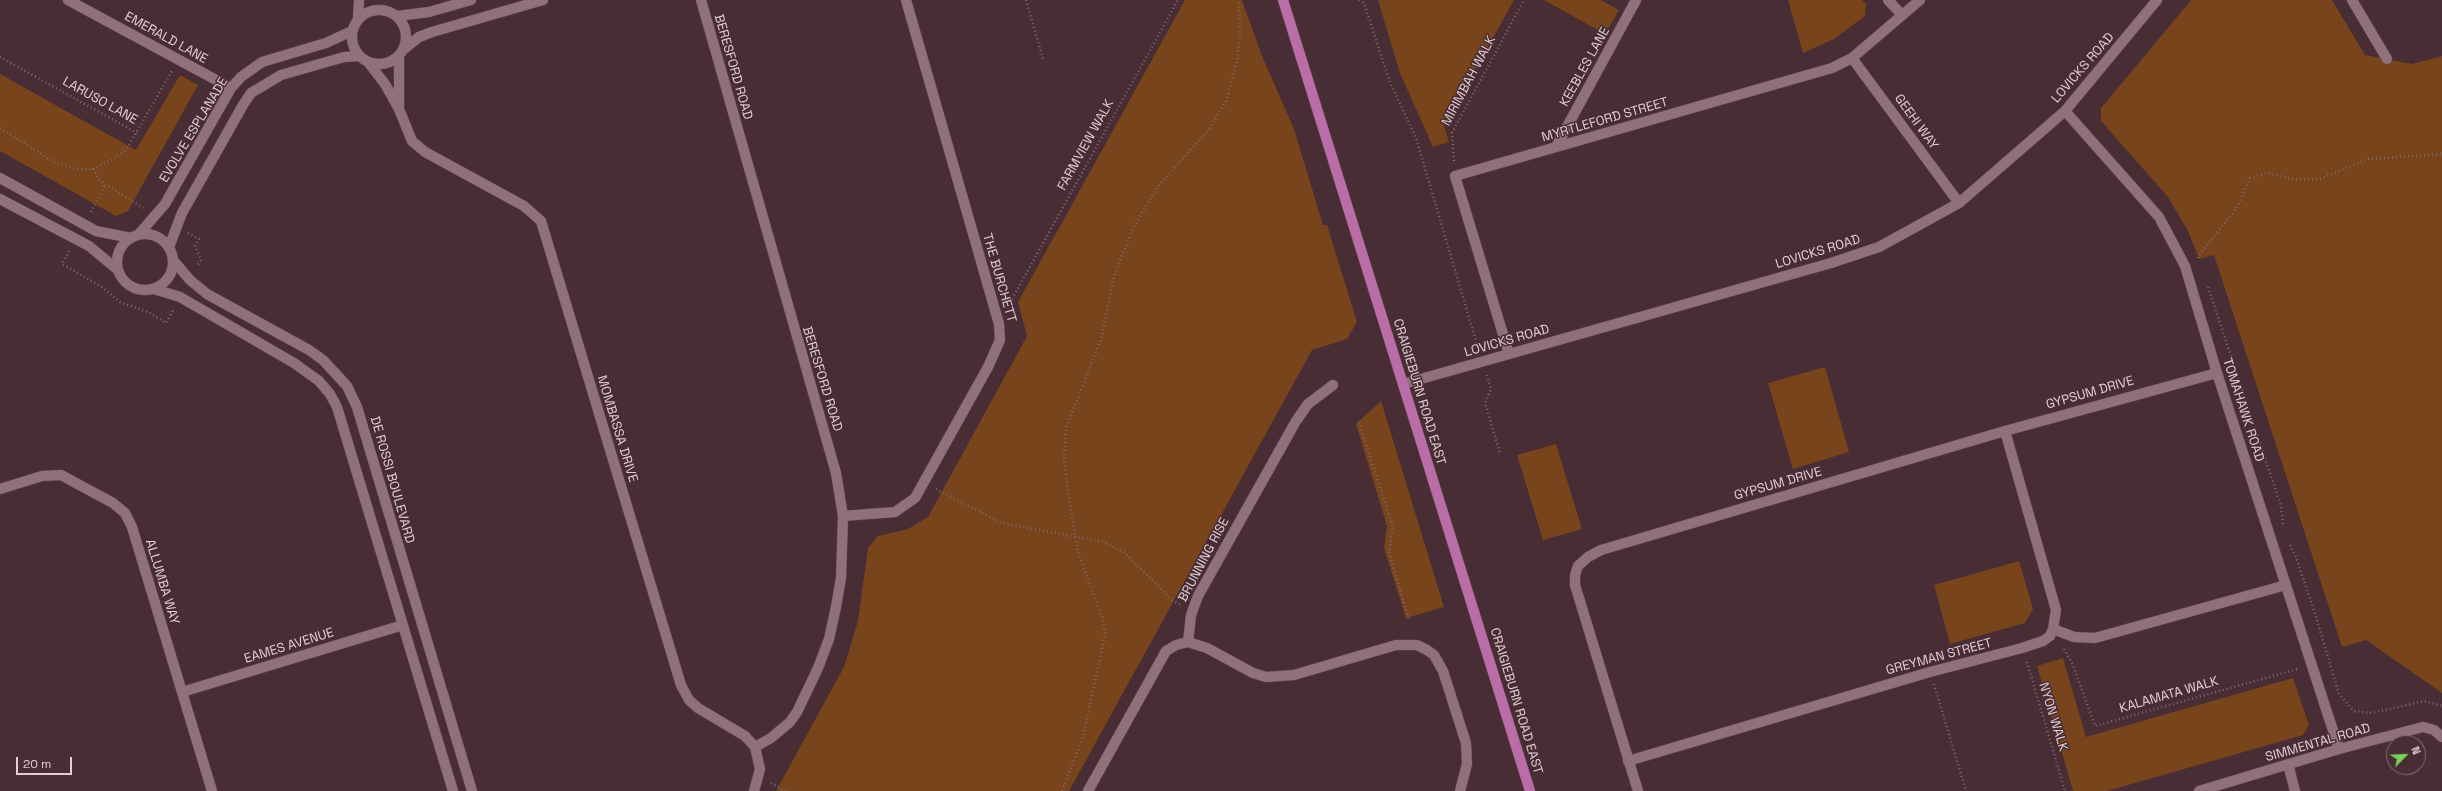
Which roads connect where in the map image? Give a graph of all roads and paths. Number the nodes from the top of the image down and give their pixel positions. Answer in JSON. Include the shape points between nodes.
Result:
{"nodes":[{"id":1,"x":68,"y":0,"type":"edge"},
{"id":2,"x":359,"y":0,"type":"edge"},
{"id":3,"x":381,"y":0,"type":"edge"},
{"id":4,"x":471,"y":0,"type":"edge"},
{"id":5,"x":543,"y":0,"type":"edge"},
{"id":6,"x":701,"y":0,"type":"edge"},
{"id":7,"x":906,"y":0,"type":"edge"},
{"id":8,"x":1026,"y":0,"type":"edge"},
{"id":9,"x":1178,"y":0,"type":"edge"},
{"id":10,"x":1239,"y":0,"type":"edge"},
{"id":11,"x":1283,"y":0,"type":"edge"},
{"id":12,"x":1359,"y":0,"type":"edge"},
{"id":13,"x":1524,"y":0,"type":"edge"},
{"id":14,"x":1636,"y":0,"type":"edge"},
{"id":15,"x":1888,"y":0,"type":"edge"},
{"id":16,"x":1920,"y":0,"type":"edge"},
{"id":17,"x":2157,"y":0,"type":"edge"},
{"id":18,"x":2352,"y":0,"type":"edge"},
{"id":19,"x":393,"y":13,"type":"junction"},
{"id":20,"x":1902,"y":15,"type":"junction"},
{"id":21,"x":358,"y":19,"type":"junction"},
{"id":22,"x":352,"y":31,"type":"junction"},
{"id":23,"x":401,"y":52,"type":"junction"},
{"id":24,"x":0,"y":57,"type":"edge"},
{"id":25,"x":1852,"y":58,"type":"junction"},
{"id":26,"x":364,"y":59,"type":"junction"},
{"id":27,"x":1043,"y":59,"type":"dead end"},
{"id":28,"x":2388,"y":59,"type":"dead end"},
{"id":29,"x":178,"y":60,"type":"junction"},
{"id":30,"x":231,"y":88,"type":"junction"},
{"id":31,"x":399,"y":109,"type":"junction"},
{"id":32,"x":2065,"y":111,"type":"junction"},
{"id":33,"x":0,"y":128,"type":"edge"},
{"id":34,"x":137,"y":133,"type":"junction"},
{"id":35,"x":1556,"y":147,"type":"junction"},
{"id":36,"x":2442,"y":154,"type":"edge"},
{"id":37,"x":1455,"y":176,"type":"junction"},
{"id":38,"x":0,"y":178,"type":"edge"},
{"id":39,"x":0,"y":199,"type":"edge"},
{"id":40,"x":1959,"y":202,"type":"junction"},
{"id":41,"x":135,"y":236,"type":"junction"},
{"id":42,"x":169,"y":247,"type":"junction"},
{"id":43,"x":173,"y":260,"type":"junction"},
{"id":44,"x":2200,"y":263,"type":"dead end"},
{"id":45,"x":118,"y":270,"type":"junction"},
{"id":46,"x":2207,"y":284,"type":"dead end"},
{"id":47,"x":154,"y":289,"type":"junction"},
{"id":48,"x":1012,"y":299,"type":"dead end"},
{"id":49,"x":1509,"y":354,"type":"junction"},
{"id":50,"x":1483,"y":361,"type":"junction"},
{"id":51,"x":2217,"y":373,"type":"junction"},
{"id":52,"x":1403,"y":384,"type":"junction"},
{"id":53,"x":1333,"y":385,"type":"dead end"},
{"id":54,"x":1359,"y":422,"type":"dead end"},
{"id":55,"x":2005,"y":431,"type":"junction"},
{"id":56,"x":1500,"y":453,"type":"dead end"},
{"id":57,"x":924,"y":482,"type":"junction"},
{"id":58,"x":0,"y":489,"type":"edge"},
{"id":59,"x":843,"y":516,"type":"junction"},
{"id":60,"x":2283,"y":527,"type":"dead end"},
{"id":61,"x":1076,"y":536,"type":"junction"},
{"id":62,"x":2286,"y":540,"type":"dead end"},
{"id":63,"x":2286,"y":585,"type":"junction"},
{"id":64,"x":1192,"y":610,"type":"junction"},
{"id":65,"x":1409,"y":620,"type":"dead end"},
{"id":66,"x":403,"y":625,"type":"junction"},
{"id":67,"x":2053,"y":629,"type":"junction"},
{"id":68,"x":1188,"y":642,"type":"junction"},
{"id":69,"x":2022,"y":648,"type":"junction"},
{"id":70,"x":2073,"y":665,"type":"dead end"},
{"id":71,"x":2312,"y":665,"type":"junction"},
{"id":72,"x":1930,"y":672,"type":"junction"},
{"id":73,"x":182,"y":692,"type":"junction"},
{"id":74,"x":2442,"y":706,"type":"edge"},
{"id":75,"x":2442,"y":737,"type":"edge"},
{"id":76,"x":755,"y":747,"type":"junction"},
{"id":77,"x":2339,"y":749,"type":"junction"},
{"id":78,"x":1628,"y":761,"type":"junction"},
{"id":79,"x":2288,"y":764,"type":"junction"},
{"id":80,"x":212,"y":791,"type":"edge"},
{"id":81,"x":453,"y":791,"type":"edge"},
{"id":82,"x":472,"y":791,"type":"edge"},
{"id":83,"x":754,"y":791,"type":"edge"},
{"id":84,"x":1062,"y":791,"type":"edge"},
{"id":85,"x":1088,"y":791,"type":"edge"},
{"id":86,"x":1460,"y":791,"type":"edge"},
{"id":87,"x":1530,"y":791,"type":"edge"},
{"id":88,"x":1638,"y":791,"type":"edge"},
{"id":89,"x":1966,"y":791,"type":"edge"},
{"id":90,"x":2065,"y":791,"type":"edge"},
{"id":91,"x":2199,"y":791,"type":"edge"},
{"id":92,"x":2296,"y":791,"type":"edge"}],
"edges":[{"from":1,"to":29,"type":"street","name":"EMERALD LANE"},
{"from":2,"to":21,"type":"street"},
{"from":3,"to":19,"type":"street"},
{"from":4,"to":19,"type":"street","via":[[429,12]]},
{"from":5,"to":23,"type":"street","via":[[432,32],[419,37]]},
{"from":6,"to":59,"type":"street","name":"BERESFORD ROAD","via":[[836,473]]},
{"from":7,"to":57,"type":"street","name":"THE BURCHETT","via":[[1000,334],[996,353]]},
{"from":8,"to":27,"type":"path"},
{"from":9,"to":48,"type":"path","name":"FARMVIEW WALK"},
{"from":10,"to":61,"type":"path","via":[[1238,61],[1226,101],[1209,129],[1156,189],[1132,230],[1114,276],[1101,339],[1066,428],[1064,463]]},
{"from":11,"to":52,"type":"main road","name":"CRAIGIEBURN ROAD EAST"},
{"from":12,"to":50,"type":"path","via":[[1364,3],[1388,80],[1416,138]]},
{"from":13,"to":37,"type":"path","name":"MIRIMBAH WALK","via":[[1452,133]]},
{"from":14,"to":35,"type":"street","name":"KEEBLES LANE"},
{"from":15,"to":20,"type":"street"},
{"from":16,"to":20,"type":"street","name":"MYRTLEFORD STREET"},
{"from":17,"to":32,"type":"street","name":"LOVICKS ROAD"},
{"from":18,"to":28,"type":"street"},
{"from":19,"to":21,"type":"street","via":[[372,10]]},
{"from":19,"to":23,"type":"street","via":[[406,31]]},
{"from":20,"to":25,"type":"street","name":"MYRTLEFORD STREET"},
{"from":21,"to":22,"type":"street"},
{"from":22,"to":26,"type":"street","via":[[354,49]]},
{"from":22,"to":30,"type":"street","name":"EVOLVE ESPLANADE","via":[[326,43],[262,62],[241,77]]},
{"from":23,"to":26,"type":"street","via":[[384,64]]},
{"from":23,"to":31,"type":"street","name":"MOMBASSA DRIVE"},
{"from":24,"to":34,"type":"path","name":"LARUSO LANE"},
{"from":25,"to":35,"type":"street","name":"MYRTLEFORD STREET","via":[[1798,79]]},
{"from":25,"to":40,"type":"street","name":"GEEHI WAY"},
{"from":26,"to":31,"type":"street","name":"MOMBASSA DRIVE","via":[[385,84]]},
{"from":26,"to":42,"type":"street","via":[[344,57],[281,75],[251,94],[242,105],[182,213]]},
{"from":29,"to":30,"type":"street","name":"EMERALD LANE"},
{"from":29,"to":34,"type":"path","name":"LARUSO LANE"},
{"from":30,"to":41,"type":"street","name":"EVOLVE ESPLANADE","via":[[165,204]]},
{"from":31,"to":76,"type":"street","name":"MOMBASSA DRIVE","via":[[408,136],[417,146],[524,206],[541,221],[681,686],[689,700],[698,708],[745,736]]},
{"from":32,"to":40,"type":"street","name":"LOVICKS ROAD"},
{"from":32,"to":51,"type":"street","name":"TOMAHAWK ROAD","via":[[2159,217],[2185,266]]},
{"from":33,"to":34,"type":"path","via":[[54,162],[84,170],[97,167],[118,156],[126,150]]},
{"from":35,"to":37,"type":"street","name":"MYRTLEFORD STREET"},
{"from":36,"to":44,"type":"path","via":[[2368,159],[2320,179],[2292,179],[2269,173],[2250,178],[2237,208],[2198,256]]},
{"from":37,"to":49,"type":"street"},
{"from":38,"to":41,"type":"street","via":[[96,231]]},
{"from":39,"to":45,"type":"street","via":[[89,246]]},
{"from":40,"to":49,"type":"street","name":"LOVICKS ROAD","via":[[1879,246],[1838,261]]},
{"from":41,"to":42,"type":"street","via":[[156,236]]},
{"from":41,"to":45,"type":"street","via":[[120,248]]},
{"from":42,"to":43,"type":"street"},
{"from":43,"to":47,"type":"street","via":[[169,278]]},
{"from":43,"to":82,"type":"street","name":"DE ROSSI BOULEVARD","via":[[190,280],[207,294],[314,353],[336,372],[347,386],[356,407]]},
{"from":45,"to":47,"type":"street","via":[[125,283],[132,287],[146,291]]},
{"from":46,"to":60,"type":"path","via":[[2281,506]]},
{"from":47,"to":66,"type":"street","via":[[180,297],[294,363],[319,381],[330,394],[339,414]]},
{"from":49,"to":50,"type":"street","name":"LOVICKS ROAD"},
{"from":50,"to":52,"type":"street","name":"LOVICKS ROAD"},
{"from":50,"to":56,"type":"path","via":[[1491,389],[1486,403]]},
{"from":51,"to":55,"type":"street","name":"GYPSUM DRIVE"},
{"from":51,"to":63,"type":"street","name":"TOMAHAWK ROAD"},
{"from":52,"to":87,"type":"main road","name":"CRAIGIEBURN ROAD EAST"},
{"from":53,"to":64,"type":"street","name":"BRUNNING RISE","via":[[1308,404],[1296,421]]},
{"from":54,"to":65,"type":"path","via":[[1393,527],[1389,552]]},
{"from":55,"to":67,"type":"street","via":[[2056,610]]},
{"from":55,"to":78,"type":"street","name":"GYPSUM DRIVE","via":[[1601,550],[1588,557],[1578,566],[1575,584]]},
{"from":57,"to":59,"type":"street","name":"THE BURCHETT","via":[[910,504],[896,512]]},
{"from":57,"to":61,"type":"path","via":[[1002,523],[1030,530]]},
{"from":58,"to":73,"type":"street","name":"ALLUMBA WAY","via":[[42,476],[61,475],[113,503],[125,513],[132,527]]},
{"from":59,"to":76,"type":"street","name":"BERESFORD ROAD","via":[[841,578],[829,639],[818,668],[790,722],[772,738]]},
{"from":61,"to":64,"type":"path","via":[[1104,542],[1125,553],[1172,600]]},
{"from":61,"to":84,"type":"path","via":[[1079,555],[1104,619],[1105,635],[1083,737]]},
{"from":62,"to":74,"type":"path","via":[[2296,557],[2339,694],[2354,711],[2372,713],[2424,701]]},
{"from":63,"to":67,"type":"street","via":[[2095,638],[2074,637]]},
{"from":63,"to":71,"type":"street","name":"TOMAHAWK ROAD"},
{"from":64,"to":68,"type":"street","name":"BRUNNING RISE"},
{"from":66,"to":73,"type":"street","name":"EAMES AVENUE"},
{"from":66,"to":81,"type":"street"},
{"from":67,"to":69,"type":"street","name":"GREYMAN STREET","via":[[2043,641]]},
{"from":68,"to":85,"type":"street","via":[[1166,651]]},
{"from":68,"to":86,"type":"street","via":[[1208,648],[1253,673],[1266,677],[1294,675],[1396,645],[1416,645],[1427,650],[1434,655],[1443,670],[1466,742],[1467,764]]},
{"from":69,"to":72,"type":"street","name":"GREYMAN STREET"},
{"from":69,"to":90,"type":"path","name":"NYON WALK"},
{"from":70,"to":71,"type":"path","name":"KALAMATA WALK","via":[[2095,726]]},
{"from":71,"to":77,"type":"street","name":"TOMAHAWK ROAD"},
{"from":72,"to":78,"type":"street","name":"GREYMAN STREET"},
{"from":72,"to":89,"type":"path"},
{"from":73,"to":80,"type":"street","name":"ALLUMBA WAY"},
{"from":75,"to":77,"type":"street","name":"SIMMENTAL ROAD","via":[[2434,730],[2423,727]]},
{"from":76,"to":83,"type":"street","via":[[760,769]]},
{"from":77,"to":79,"type":"street","name":"SIMMENTAL ROAD"},
{"from":78,"to":88,"type":"street","name":"GYPSUM DRIVE"},
{"from":79,"to":91,"type":"street","name":"SIMMENTAL ROAD"},
{"from":79,"to":92,"type":"street"}]}
